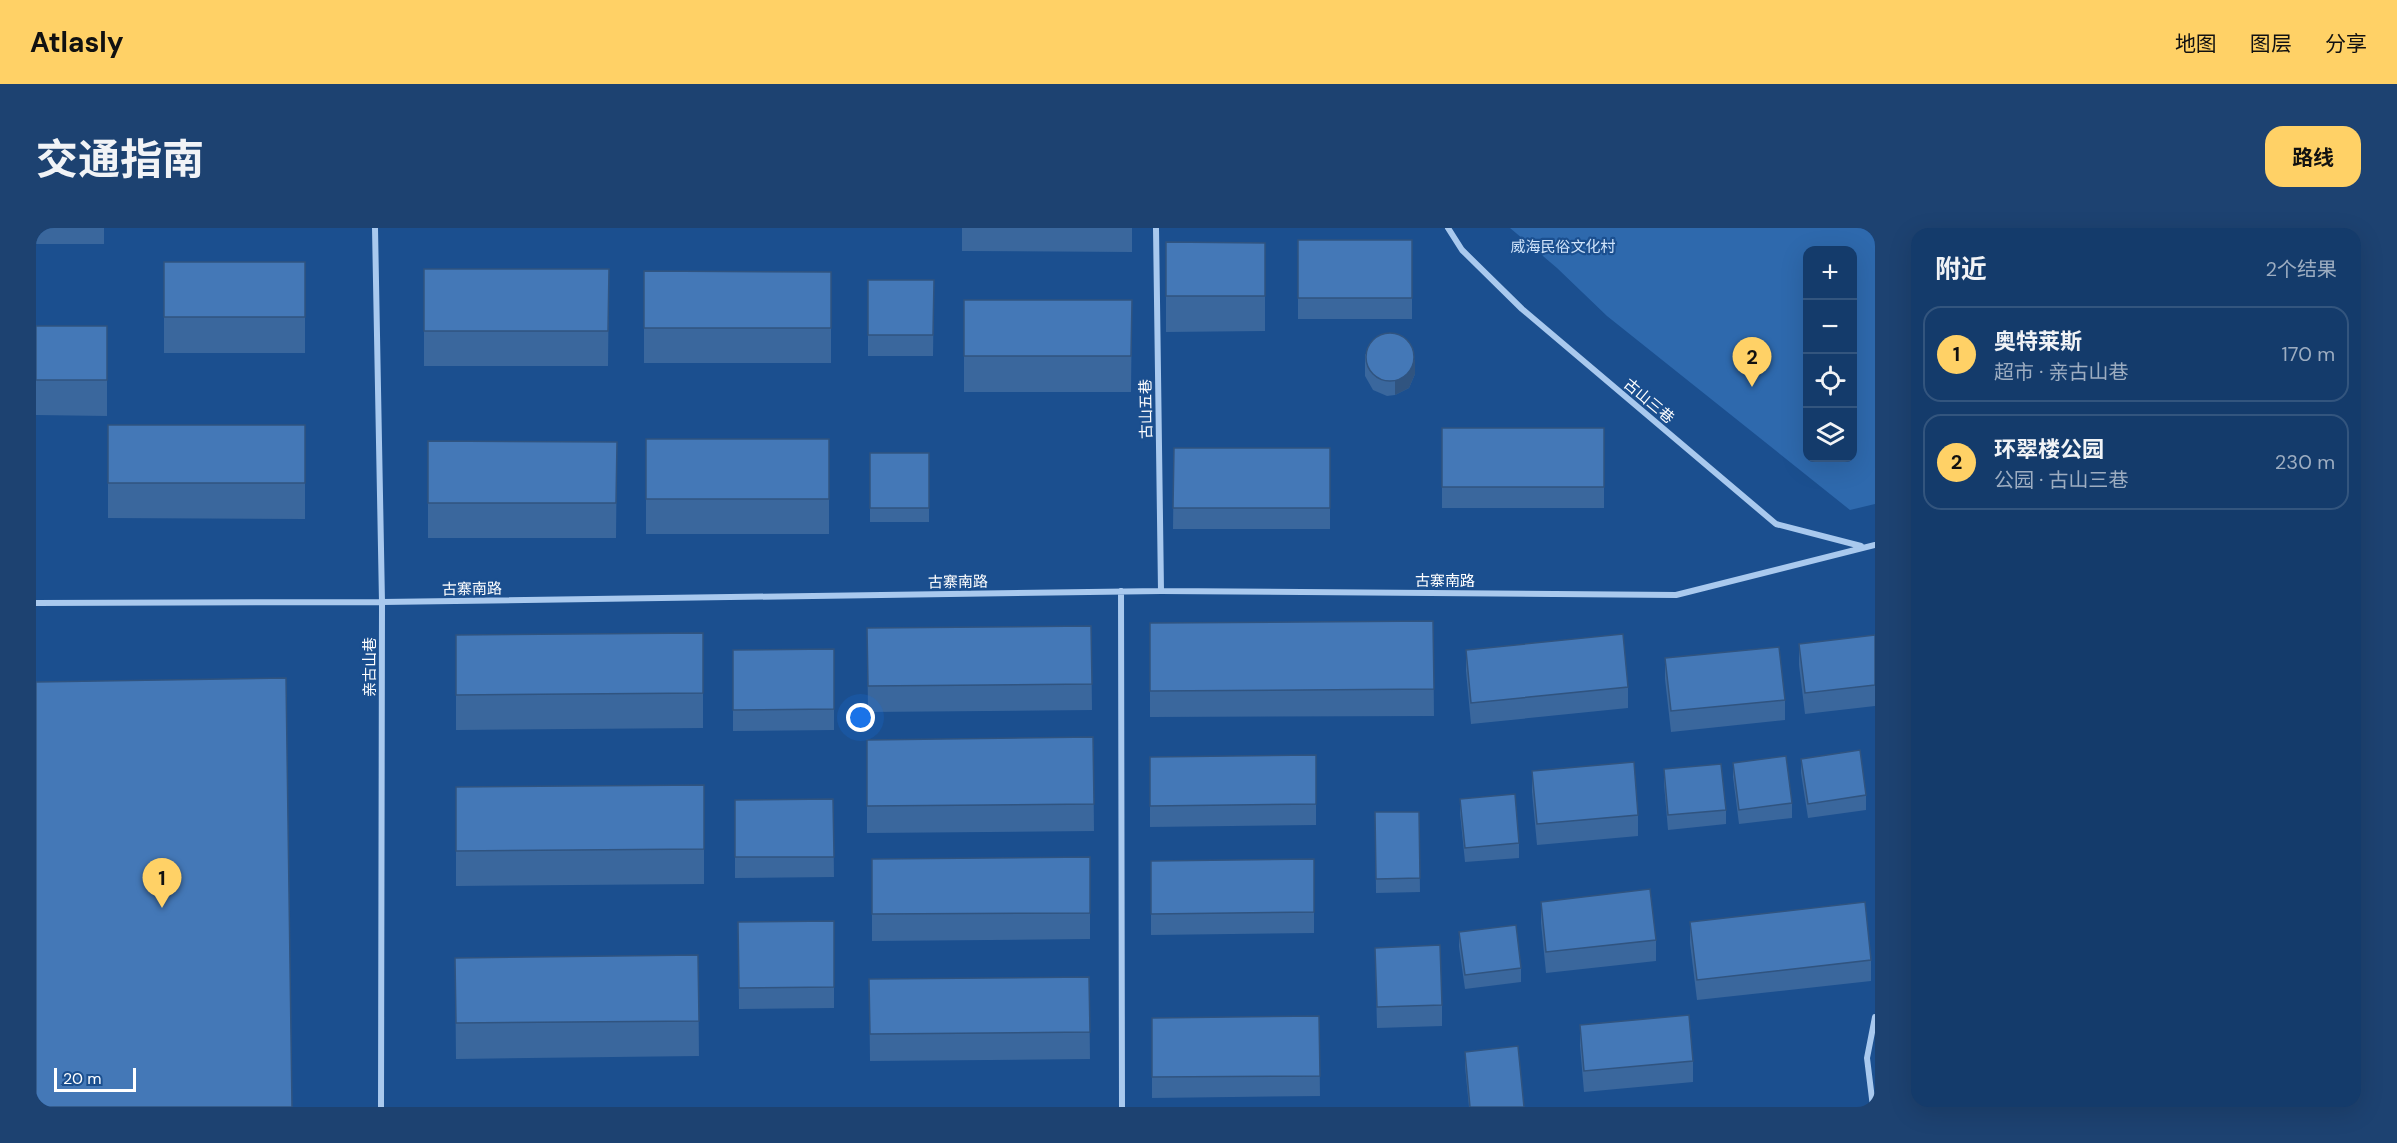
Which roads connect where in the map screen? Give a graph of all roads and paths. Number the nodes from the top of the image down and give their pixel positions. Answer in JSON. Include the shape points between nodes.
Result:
{"nodes":[{"id":1,"x":375,"y":228,"type":"edge"},
{"id":2,"x":1156,"y":228,"type":"edge"},
{"id":3,"x":1448,"y":228,"type":"edge"},
{"id":4,"x":1875,"y":544,"type":"edge"},
{"id":5,"x":1863,"y":547,"type":"junction"},
{"id":6,"x":1121,"y":591,"type":"junction"},
{"id":7,"x":1161,"y":591,"type":"junction"},
{"id":8,"x":382,"y":602,"type":"junction"},
{"id":9,"x":36,"y":603,"type":"edge"},
{"id":10,"x":1875,"y":1017,"type":"edge"},
{"id":11,"x":381,"y":1107,"type":"edge"},
{"id":12,"x":1122,"y":1107,"type":"edge"},
{"id":13,"x":1873,"y":1107,"type":"edge"}],
"edges":[{"from":1,"to":8,"type":"street","name":"亲古山巷"},
{"from":2,"to":7,"type":"street","name":"古山五巷"},
{"from":3,"to":5,"type":"street","name":"古山三巷","via":[[1462,250],[1522,309],[1776,524]]},
{"from":4,"to":5,"type":"street","name":"古寨南路"},
{"from":5,"to":7,"type":"street","name":"古寨南路","via":[[1676,594]]},
{"from":6,"to":7,"type":"street","name":"古寨南路"},
{"from":6,"to":8,"type":"street","name":"古寨南路"},
{"from":6,"to":12,"type":"street"},
{"from":8,"to":9,"type":"street","name":"古寨南路"},
{"from":8,"to":11,"type":"street","name":"亲古山巷"},
{"from":10,"to":13,"type":"street","via":[[1867,1058]]}]}
